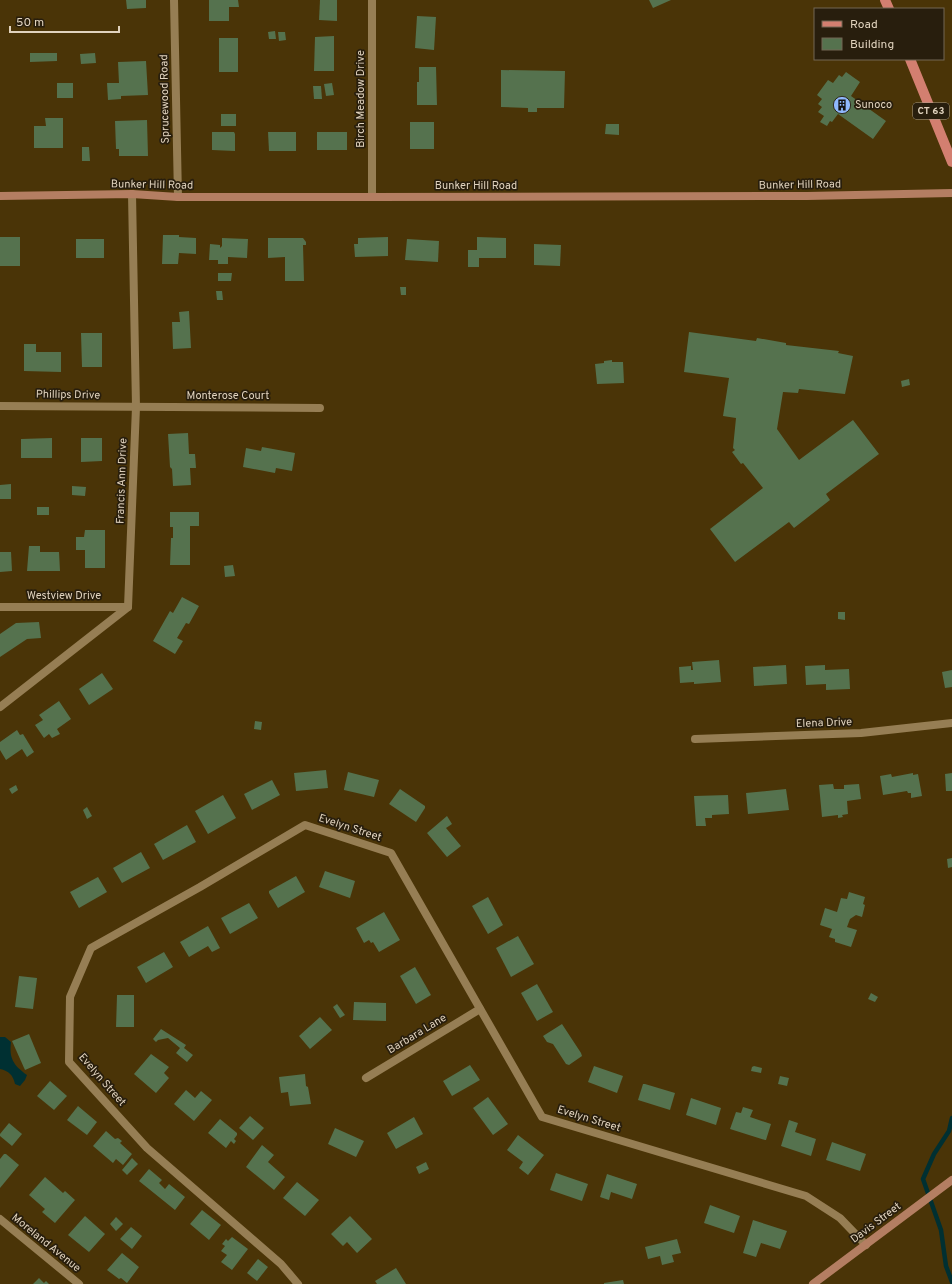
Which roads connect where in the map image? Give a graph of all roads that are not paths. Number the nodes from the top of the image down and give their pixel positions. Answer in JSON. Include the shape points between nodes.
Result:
{"nodes":[{"id":1,"x":174,"y":0,"type":"edge"},
{"id":2,"x":372,"y":0,"type":"edge"},
{"id":3,"x":910,"y":60,"type":"edge"},
{"id":4,"x":952,"y":162,"type":"edge"},
{"id":5,"x":952,"y":192,"type":"edge"},
{"id":6,"x":132,"y":194,"type":"junction"},
{"id":7,"x":0,"y":196,"type":"edge"},
{"id":8,"x":178,"y":197,"type":"junction"},
{"id":9,"x":372,"y":197,"type":"junction"},
{"id":10,"x":0,"y":406,"type":"edge"},
{"id":11,"x":136,"y":407,"type":"junction"},
{"id":12,"x":320,"y":408,"type":"dead end"},
{"id":13,"x":128,"y":607,"type":"junction"},
{"id":14,"x":0,"y":608,"type":"edge"},
{"id":15,"x":0,"y":707,"type":"edge"},
{"id":16,"x":952,"y":723,"type":"edge"},
{"id":17,"x":695,"y":739,"type":"dead end"},
{"id":18,"x":480,"y":1009,"type":"junction"},
{"id":19,"x":366,"y":1078,"type":"dead end"},
{"id":20,"x":952,"y":1180,"type":"edge"},
{"id":21,"x":0,"y":1219,"type":"edge"},
{"id":22,"x":866,"y":1245,"type":"junction"},
{"id":23,"x":79,"y":1284,"type":"edge"},
{"id":24,"x":298,"y":1284,"type":"edge"},
{"id":25,"x":812,"y":1284,"type":"edge"}],
"edges":[{"from":1,"to":8,"type":"street","name":"Sprucewood Road"},
{"from":2,"to":9,"type":"street","name":"Birch Meadow Drive"},
{"from":3,"to":4,"type":"main road","number":"CT 63"},
{"from":5,"to":9,"type":"main road","name":"Bunker Hill Road","via":[[807,196]]},
{"from":6,"to":7,"type":"main road","name":"Bunker Hill Road"},
{"from":6,"to":8,"type":"main road","name":"Bunker Hill Road"},
{"from":6,"to":11,"type":"street","name":"Francis Ann Drive"},
{"from":8,"to":9,"type":"main road","name":"Bunker Hill Road"},
{"from":10,"to":11,"type":"street","name":"Phillips Drive"},
{"from":11,"to":12,"type":"street","name":"Monterose Court"},
{"from":11,"to":13,"type":"street","name":"Francis Ann Drive"},
{"from":13,"to":14,"type":"street","name":"Westview Drive"},
{"from":13,"to":15,"type":"street"},
{"from":16,"to":17,"type":"street","name":"Elena Drive","via":[[861,733]]},
{"from":18,"to":19,"type":"street","name":"Barbara Lane"},
{"from":18,"to":22,"type":"street","name":"Evelyn Street","via":[[542,1117],[806,1196],[840,1218]]},
{"from":18,"to":24,"type":"street","name":"Evelyn Street","via":[[391,853],[304,825],[91,948],[70,997],[69,1062],[148,1148],[281,1264]]},
{"from":20,"to":22,"type":"main road","name":"Davis Street"},
{"from":21,"to":23,"type":"street","name":"Moreland Avenue"},
{"from":22,"to":25,"type":"main road","name":"Davis Street"}]}
